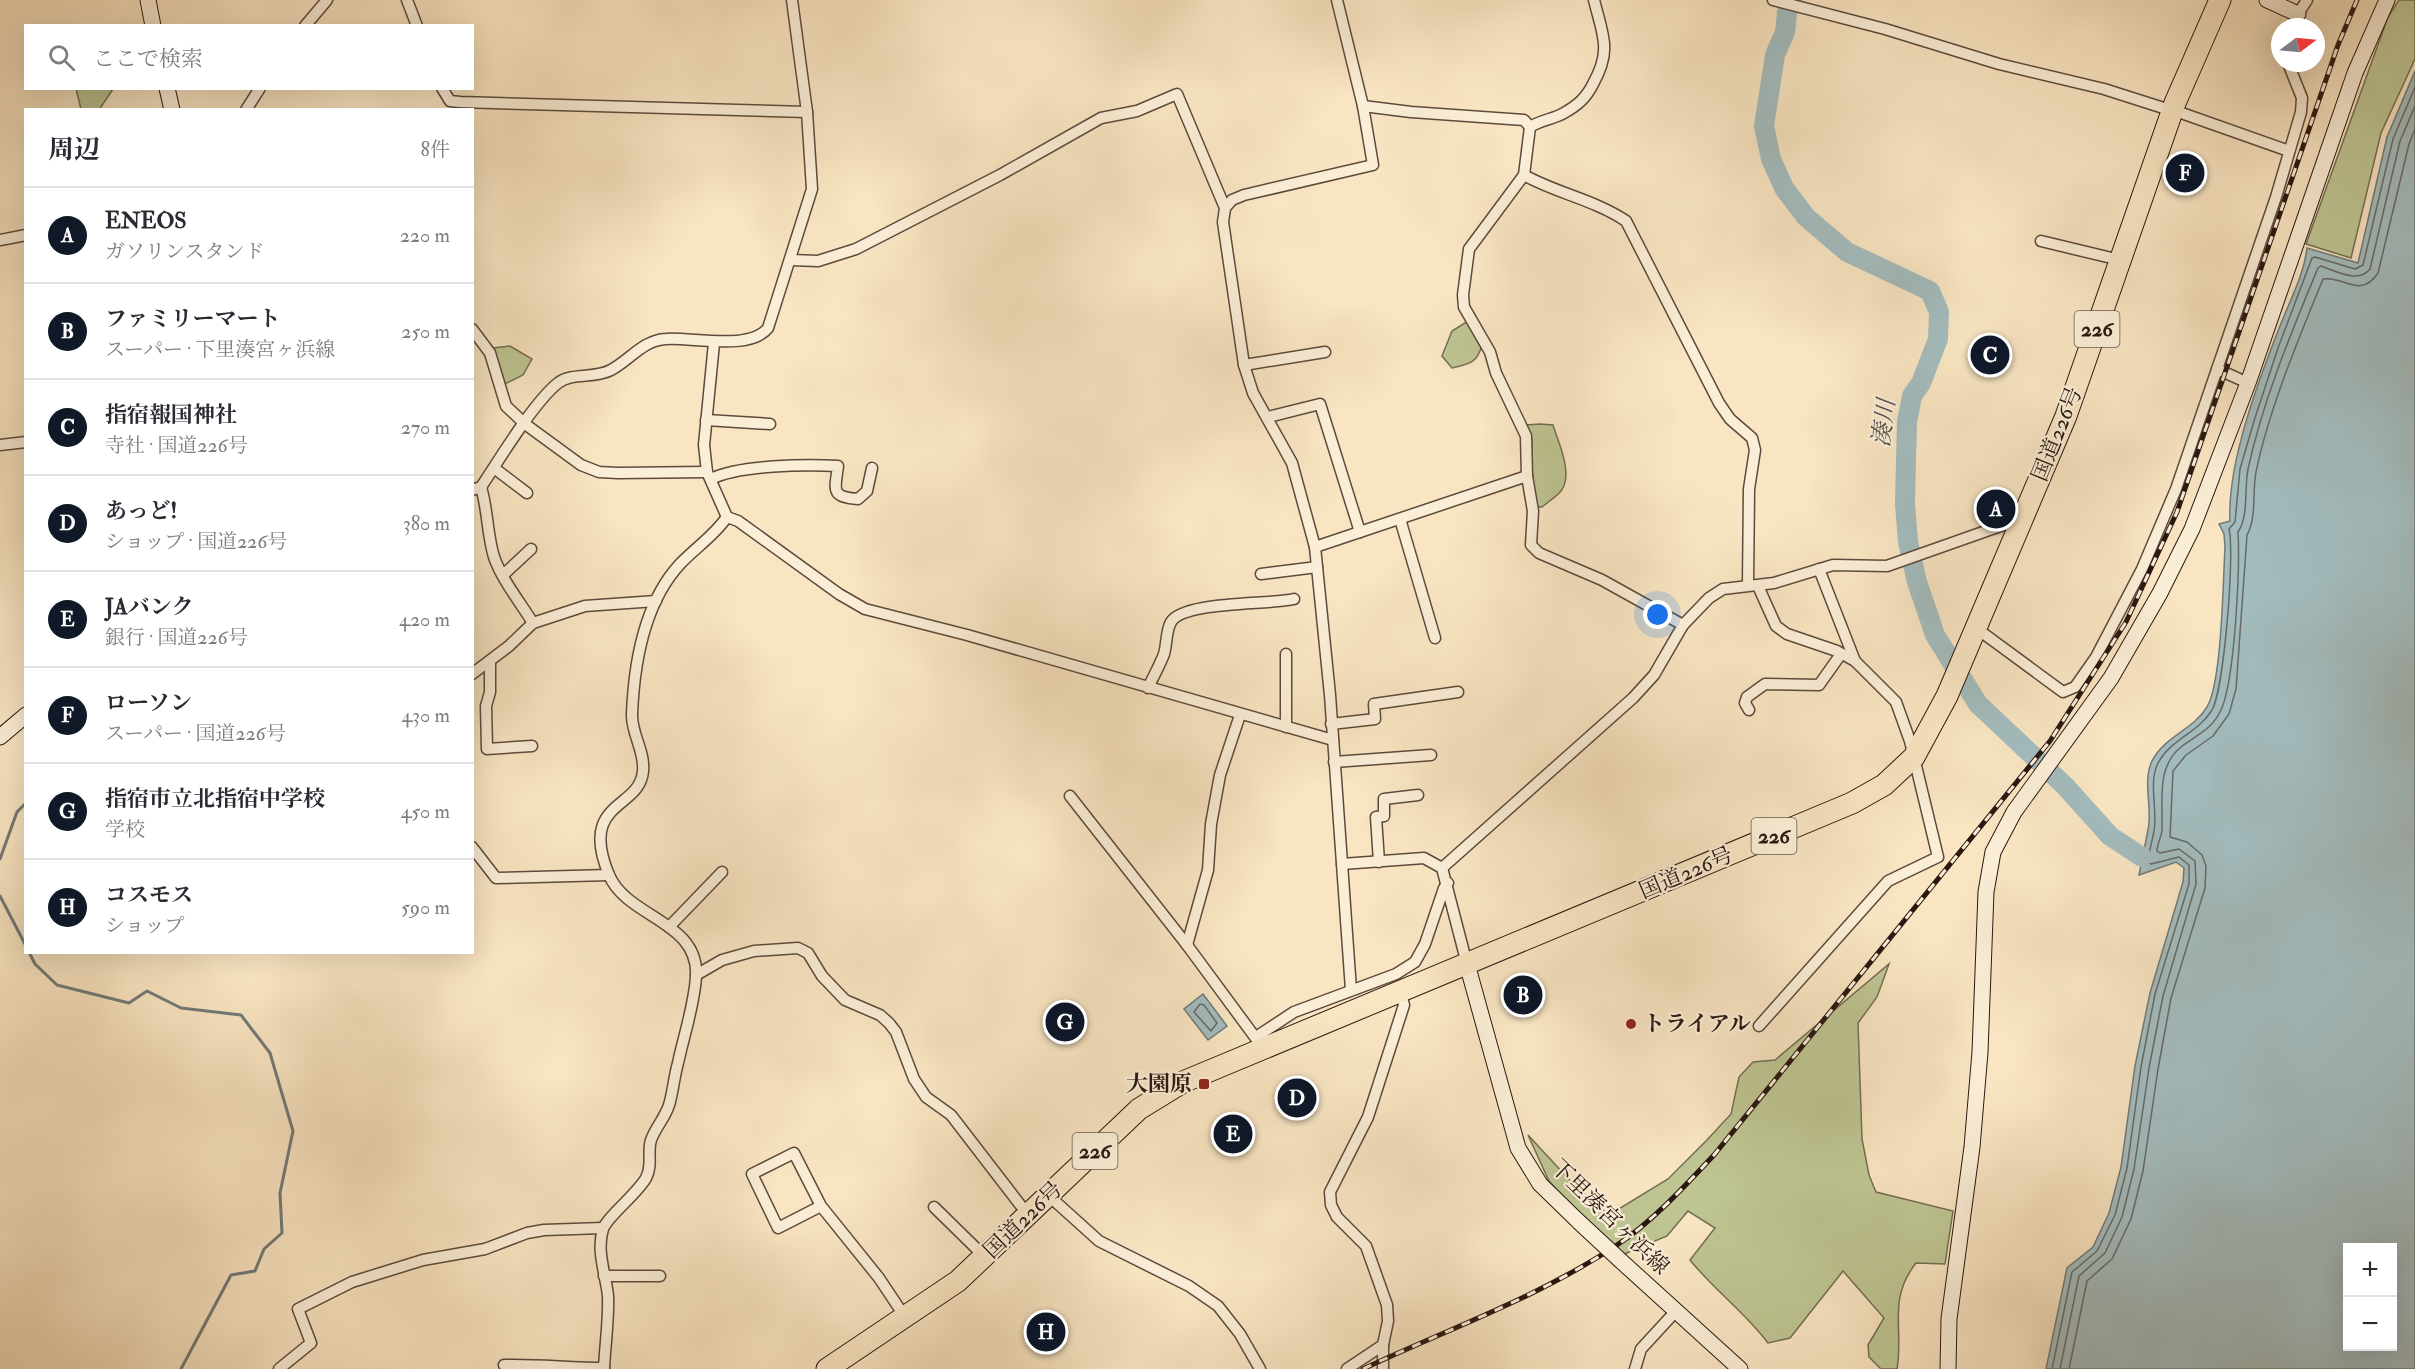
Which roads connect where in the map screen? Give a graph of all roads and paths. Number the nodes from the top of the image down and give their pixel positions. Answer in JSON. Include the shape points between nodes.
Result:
{"nodes":[{"id":1,"x":148,"y":0,"type":"edge"},
{"id":2,"x":327,"y":0,"type":"edge"},
{"id":3,"x":407,"y":0,"type":"edge"},
{"id":4,"x":792,"y":0,"type":"edge"},
{"id":5,"x":1337,"y":0,"type":"edge"},
{"id":6,"x":1594,"y":0,"type":"edge"},
{"id":7,"x":2220,"y":0,"type":"edge"},
{"id":8,"x":2267,"y":0,"type":"edge"},
{"id":9,"x":2307,"y":0,"type":"edge"},
{"id":10,"x":2387,"y":0,"type":"edge"},
{"id":11,"x":1774,"y":1,"type":"edge"},
{"id":12,"x":1810,"y":6,"type":"edge"},
{"id":13,"x":2295,"y":18,"type":"edge"},
{"id":14,"x":2299,"y":18,"type":"edge"},
{"id":15,"x":153,"y":24,"type":"edge"},
{"id":16,"x":307,"y":24,"type":"edge"},
{"id":17,"x":416,"y":24,"type":"edge"},
{"id":18,"x":2292,"y":72,"type":"edge"},
{"id":19,"x":167,"y":90,"type":"edge"},
{"id":20,"x":259,"y":90,"type":"edge"},
{"id":21,"x":443,"y":90,"type":"edge"},
{"id":22,"x":1363,"y":106,"type":"junction"},
{"id":23,"x":172,"y":108,"type":"edge"},
{"id":24,"x":250,"y":108,"type":"edge"},
{"id":25,"x":2173,"y":110,"type":"junction"},
{"id":26,"x":807,"y":112,"type":"junction"},
{"id":27,"x":1530,"y":127,"type":"junction"},
{"id":28,"x":2289,"y":151,"type":"junction"},
{"id":29,"x":1524,"y":175,"type":"junction"},
{"id":30,"x":1225,"y":208,"type":"junction"},
{"id":31,"x":24,"y":235,"type":"edge"},
{"id":32,"x":0,"y":240,"type":"edge"},
{"id":33,"x":2041,"y":241,"type":"dead end"},
{"id":34,"x":791,"y":260,"type":"junction"},
{"id":35,"x":2120,"y":260,"type":"junction"},
{"id":36,"x":474,"y":332,"type":"edge"},
{"id":37,"x":714,"y":343,"type":"junction"},
{"id":38,"x":1325,"y":352,"type":"dead end"},
{"id":39,"x":1244,"y":365,"type":"junction"},
{"id":40,"x":2217,"y":369,"type":"junction"},
{"id":41,"x":2248,"y":383,"type":"junction"},
{"id":42,"x":1268,"y":417,"type":"junction"},
{"id":43,"x":706,"y":420,"type":"junction"},
{"id":44,"x":525,"y":424,"type":"junction"},
{"id":45,"x":770,"y":424,"type":"dead end"},
{"id":46,"x":24,"y":442,"type":"edge"},
{"id":47,"x":0,"y":445,"type":"edge"},
{"id":48,"x":494,"y":468,"type":"junction"},
{"id":49,"x":872,"y":468,"type":"dead end"},
{"id":50,"x":709,"y":476,"type":"junction"},
{"id":51,"x":1527,"y":476,"type":"junction"},
{"id":52,"x":477,"y":488,"type":"edge"},
{"id":53,"x":527,"y":493,"type":"dead end"},
{"id":54,"x":728,"y":517,"type":"junction"},
{"id":55,"x":2023,"y":518,"type":"junction"},
{"id":56,"x":1400,"y":519,"type":"junction"},
{"id":57,"x":1360,"y":532,"type":"junction"},
{"id":58,"x":1315,"y":547,"type":"junction"},
{"id":59,"x":531,"y":549,"type":"dead end"},
{"id":60,"x":1317,"y":567,"type":"junction"},
{"id":61,"x":1819,"y":569,"type":"junction"},
{"id":62,"x":1261,"y":574,"type":"dead end"},
{"id":63,"x":503,"y":575,"type":"junction"},
{"id":64,"x":1753,"y":585,"type":"junction"},
{"id":65,"x":1294,"y":599,"type":"dead end"},
{"id":66,"x":656,"y":601,"type":"junction"},
{"id":67,"x":533,"y":623,"type":"junction"},
{"id":68,"x":1683,"y":626,"type":"junction"},
{"id":69,"x":1976,"y":628,"type":"junction"},
{"id":70,"x":1435,"y":638,"type":"dead end"},
{"id":71,"x":1286,"y":654,"type":"dead end"},
{"id":72,"x":1841,"y":654,"type":"junction"},
{"id":73,"x":490,"y":661,"type":"junction"},
{"id":74,"x":1855,"y":661,"type":"junction"},
{"id":75,"x":474,"y":673,"type":"edge"},
{"id":76,"x":1148,"y":688,"type":"junction"},
{"id":77,"x":1458,"y":692,"type":"dead end"},
{"id":78,"x":1749,"y":710,"type":"dead end"},
{"id":79,"x":1240,"y":715,"type":"junction"},
{"id":80,"x":24,"y":716,"type":"edge"},
{"id":81,"x":1331,"y":724,"type":"junction"},
{"id":82,"x":1286,"y":727,"type":"junction"},
{"id":83,"x":2,"y":733,"type":"edge"},
{"id":84,"x":1333,"y":740,"type":"junction"},
{"id":85,"x":532,"y":746,"type":"dead end"},
{"id":86,"x":1431,"y":755,"type":"dead end"},
{"id":87,"x":1914,"y":757,"type":"junction"},
{"id":88,"x":1334,"y":762,"type":"junction"},
{"id":89,"x":1418,"y":795,"type":"dead end"},
{"id":90,"x":1070,"y":796,"type":"dead end"},
{"id":91,"x":474,"y":850,"type":"edge"},
{"id":92,"x":1379,"y":862,"type":"junction"},
{"id":93,"x":1342,"y":864,"type":"junction"},
{"id":94,"x":1442,"y":868,"type":"junction"},
{"id":95,"x":722,"y":872,"type":"dead end"},
{"id":96,"x":609,"y":875,"type":"junction"},
{"id":97,"x":1448,"y":883,"type":"junction"},
{"id":98,"x":669,"y":927,"type":"junction"},
{"id":99,"x":1187,"y":945,"type":"junction"},
{"id":100,"x":1467,"y":964,"type":"junction"},
{"id":101,"x":696,"y":975,"type":"junction"},
{"id":102,"x":1351,"y":990,"type":"junction"},
{"id":103,"x":1400,"y":992,"type":"junction"},
{"id":104,"x":1759,"y":1026,"type":"dead end"},
{"id":105,"x":1259,"y":1043,"type":"junction"},
{"id":106,"x":1048,"y":1196,"type":"junction"},
{"id":107,"x":821,"y":1206,"type":"junction"},
{"id":108,"x":934,"y":1207,"type":"dead end"},
{"id":109,"x":1028,"y":1215,"type":"junction"},
{"id":110,"x":603,"y":1228,"type":"junction"},
{"id":111,"x":985,"y":1257,"type":"junction"},
{"id":112,"x":604,"y":1276,"type":"junction"},
{"id":113,"x":660,"y":1276,"type":"dead end"},
{"id":114,"x":1676,"y":1311,"type":"junction"},
{"id":115,"x":905,"y":1317,"type":"junction"},
{"id":116,"x":1383,"y":1345,"type":"junction"},
{"id":117,"x":504,"y":1365,"type":"dead end"},
{"id":118,"x":279,"y":1369,"type":"edge"},
{"id":119,"x":604,"y":1369,"type":"edge"},
{"id":120,"x":826,"y":1369,"type":"edge"},
{"id":121,"x":1260,"y":1369,"type":"edge"},
{"id":122,"x":1347,"y":1369,"type":"edge"},
{"id":123,"x":1383,"y":1369,"type":"edge"},
{"id":124,"x":1635,"y":1369,"type":"edge"},
{"id":125,"x":1740,"y":1369,"type":"edge"},
{"id":126,"x":1948,"y":1369,"type":"edge"}],
"edges":[{"from":1,"to":15,"type":"street"},
{"from":2,"to":16,"type":"street"},
{"from":3,"to":17,"type":"street"},
{"from":4,"to":26,"type":"street"},
{"from":5,"to":22,"type":"street"},
{"from":6,"to":27,"type":"street","via":[[1605,43],[1600,72],[1576,106]]},
{"from":7,"to":25,"type":"highway","name":"国道226号","number":"226"},
{"from":8,"to":13,"type":"street"},
{"from":9,"to":14,"type":"street"},
{"from":10,"to":41,"type":"street","via":[[2355,73]]},
{"from":11,"to":12,"type":"street"},
{"from":12,"to":25,"type":"street","via":[[1999,64]]},
{"from":18,"to":28,"type":"street","via":[[2302,98]]},
{"from":19,"to":23,"type":"street"},
{"from":20,"to":24,"type":"street"},
{"from":21,"to":26,"type":"street","via":[[450,101],[460,102]]},
{"from":22,"to":27,"type":"street","via":[[1524,120]]},
{"from":22,"to":30,"type":"street","via":[[1373,165],[1244,195]]},
{"from":25,"to":28,"type":"street"},
{"from":25,"to":35,"type":"highway","name":"国道226号","number":"226"},
{"from":26,"to":34,"type":"street","via":[[812,189]]},
{"from":27,"to":29,"type":"street"},
{"from":28,"to":40,"type":"street"},
{"from":29,"to":51,"type":"street","via":[[1469,249],[1463,295],[1464,307],[1490,352],[1526,436]]},
{"from":29,"to":64,"type":"street","via":[[1614,212],[1626,221],[1719,403],[1752,438],[1755,450],[1749,489]]},
{"from":30,"to":34,"type":"street","via":[[1177,94],[1137,111],[1101,117],[881,238],[818,261]]},
{"from":30,"to":39,"type":"street","via":[[1223,222]]},
{"from":31,"to":32,"type":"street"},
{"from":33,"to":35,"type":"street"},
{"from":34,"to":37,"type":"street","via":[[764,333]]},
{"from":35,"to":55,"type":"highway","name":"国道226号","number":"226","via":[[2066,416]]},
{"from":36,"to":44,"type":"street","via":[[490,353],[506,406]]},
{"from":37,"to":43,"type":"street"},
{"from":37,"to":44,"type":"street","via":[[668,339],[649,343],[610,371],[567,378],[558,383]]},
{"from":38,"to":39,"type":"street"},
{"from":39,"to":42,"type":"street","via":[[1253,393]]},
{"from":40,"to":41,"type":"street"},
{"from":40,"to":69,"type":"street","via":[[2142,569],[2096,657],[2075,687],[2063,692]]},
{"from":41,"to":126,"type":"street","via":[[2192,529],[2160,593],[2111,678],[1999,837],[1988,872],[1979,1064],[1949,1319]]},
{"from":42,"to":57,"type":"street","via":[[1320,404]]},
{"from":42,"to":58,"type":"street","via":[[1298,479]]},
{"from":43,"to":45,"type":"street"},
{"from":43,"to":50,"type":"street","via":[[704,445]]},
{"from":44,"to":48,"type":"street"},
{"from":44,"to":50,"type":"street","via":[[581,465],[599,472]]},
{"from":46,"to":47,"type":"street"},
{"from":48,"to":52,"type":"street"},
{"from":48,"to":53,"type":"street"},
{"from":49,"to":50,"type":"street","via":[[867,491],[858,499],[838,495],[838,466],[806,464]]},
{"from":50,"to":54,"type":"street"},
{"from":51,"to":56,"type":"street"},
{"from":51,"to":68,"type":"street","via":[[1533,511],[1531,545],[1539,553],[1602,580]]},
{"from":52,"to":63,"type":"street","via":[[488,510],[490,544]]},
{"from":54,"to":66,"type":"street","via":[[676,569]]},
{"from":54,"to":76,"type":"street","via":[[865,609]]},
{"from":55,"to":61,"type":"street","via":[[1887,566],[1833,565]]},
{"from":55,"to":69,"type":"highway","name":"国道226号","number":"226"},
{"from":56,"to":57,"type":"street"},
{"from":56,"to":70,"type":"street"},
{"from":57,"to":58,"type":"street"},
{"from":58,"to":60,"type":"street"},
{"from":59,"to":63,"type":"street"},
{"from":60,"to":62,"type":"street"},
{"from":60,"to":81,"type":"street"},
{"from":61,"to":64,"type":"street"},
{"from":61,"to":74,"type":"street"},
{"from":63,"to":67,"type":"street"},
{"from":64,"to":68,"type":"street","via":[[1723,589]]},
{"from":64,"to":72,"type":"street","via":[[1776,626]]},
{"from":65,"to":76,"type":"street","via":[[1209,607],[1180,614],[1171,621],[1164,655]]},
{"from":66,"to":67,"type":"street","via":[[585,606]]},
{"from":66,"to":96,"type":"street","via":[[643,633],[632,715],[644,771],[632,792],[608,812],[603,822],[600,838]]},
{"from":67,"to":73,"type":"street"},
{"from":68,"to":94,"type":"street","via":[[1654,675],[1633,698]]},
{"from":69,"to":87,"type":"highway","name":"国道226号","number":"226","via":[[1930,732]]},
{"from":71,"to":82,"type":"street"},
{"from":72,"to":74,"type":"street"},
{"from":72,"to":78,"type":"street","via":[[1819,685],[1765,684],[1747,698]]},
{"from":73,"to":75,"type":"street"},
{"from":73,"to":85,"type":"street","via":[[487,749]]},
{"from":74,"to":87,"type":"street","via":[[1896,702]]},
{"from":76,"to":79,"type":"street"},
{"from":77,"to":81,"type":"street","via":[[1374,704],[1375,719]]},
{"from":79,"to":82,"type":"street"},
{"from":79,"to":99,"type":"street","via":[[1221,775],[1211,824],[1208,870]]},
{"from":80,"to":83,"type":"street"},
{"from":81,"to":84,"type":"street"},
{"from":82,"to":84,"type":"street"},
{"from":84,"to":88,"type":"street"},
{"from":86,"to":88,"type":"street"},
{"from":87,"to":100,"type":"highway","name":"国道226号","number":"226","via":[[1884,785],[1852,803]]},
{"from":87,"to":104,"type":"street","via":[[1938,857],[1888,881]]},
{"from":88,"to":93,"type":"street"},
{"from":89,"to":92,"type":"street","via":[[1384,799],[1384,816],[1376,817]]},
{"from":90,"to":99,"type":"street"},
{"from":91,"to":96,"type":"street","via":[[496,878]]},
{"from":92,"to":93,"type":"street"},
{"from":92,"to":94,"type":"street","via":[[1424,858]]},
{"from":93,"to":102,"type":"street"},
{"from":94,"to":97,"type":"street"},
{"from":95,"to":98,"type":"street"},
{"from":96,"to":98,"type":"street","via":[[626,896]]},
{"from":97,"to":100,"type":"street"},
{"from":97,"to":102,"type":"street","via":[[1415,962],[1396,974]]},
{"from":98,"to":101,"type":"street","via":[[691,952]]},
{"from":99,"to":105,"type":"street"},
{"from":100,"to":103,"type":"highway","name":"国道226号","number":"226"},
{"from":100,"to":114,"type":"street","name":"下里湊宮ヶ浜線","bridge":true,"via":[[1518,1148],[1540,1184]]},
{"from":101,"to":109,"type":"street","via":[[722,960],[754,951],[798,948],[808,953],[830,986],[845,1000],[889,1023],[926,1097],[951,1115]]},
{"from":101,"to":110,"type":"street","via":[[669,1107],[650,1142],[648,1176]]},
{"from":102,"to":105,"type":"street","via":[[1294,1012]]},
{"from":103,"to":105,"type":"highway","name":"国道226号","number":"226"},
{"from":103,"to":116,"type":"street","via":[[1404,1005],[1368,1117],[1330,1192],[1337,1217],[1366,1246],[1374,1263],[1387,1305]]},
{"from":105,"to":106,"type":"highway","name":"国道226号","number":"226","via":[[1139,1109]]},
{"from":106,"to":109,"type":"highway","name":"国道226号","number":"226"},
{"from":106,"to":121,"type":"street","via":[[1099,1241],[1189,1286],[1218,1306]]},
{"from":107,"to":107,"type":"street","via":[[794,1153],[752,1174],[778,1228]]},
{"from":107,"to":115,"type":"street"},
{"from":108,"to":111,"type":"street"},
{"from":109,"to":111,"type":"highway","name":"国道226号","number":"226"},
{"from":110,"to":112,"type":"street"},
{"from":110,"to":118,"type":"street","via":[[527,1233],[485,1249],[423,1260],[323,1294],[297,1309],[311,1343]]},
{"from":111,"to":115,"type":"highway","name":"国道226号","number":"226"},
{"from":112,"to":113,"type":"street"},
{"from":112,"to":119,"type":"street","via":[[608,1294]]},
{"from":114,"to":124,"type":"street","via":[[1641,1349]]},
{"from":114,"to":125,"type":"street","name":"下里湊宮ヶ浜線"},
{"from":115,"to":120,"type":"highway","name":"国道226号","number":"226"},
{"from":116,"to":122,"type":"street"},
{"from":116,"to":123,"type":"street"},
{"from":117,"to":119,"type":"street"}]}
